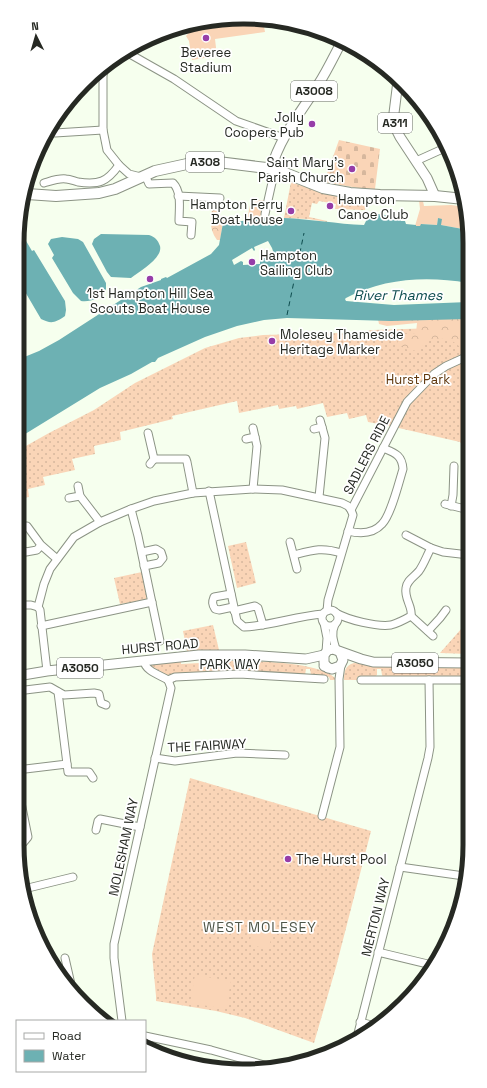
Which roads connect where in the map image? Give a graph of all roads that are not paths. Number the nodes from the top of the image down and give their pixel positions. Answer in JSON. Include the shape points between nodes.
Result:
{"nodes":[{"id":1,"x":339,"y":46,"type":"edge"},
{"id":2,"x":131,"y":55,"type":"edge"},
{"id":3,"x":103,"y":75,"type":"edge"},
{"id":4,"x":397,"y":86,"type":"edge"},
{"id":5,"x":103,"y":130,"type":"junction"},
{"id":6,"x":54,"y":132,"type":"edge"},
{"id":7,"x":284,"y":138,"type":"junction"},
{"id":8,"x":441,"y":149,"type":"edge"},
{"id":9,"x":416,"y":161,"type":"junction"},
{"id":10,"x":119,"y":166,"type":"junction"},
{"id":11,"x":273,"y":169,"type":"junction"},
{"id":12,"x":143,"y":176,"type":"junction"},
{"id":13,"x":44,"y":183,"type":"dead end"},
{"id":14,"x":29,"y":194,"type":"edge"},
{"id":15,"x":178,"y":196,"type":"junction"},
{"id":16,"x":435,"y":196,"type":"junction"},
{"id":17,"x":220,"y":198,"type":"dead end"},
{"id":18,"x":458,"y":198,"type":"edge"},
{"id":19,"x":265,"y":214,"type":"dead end"},
{"id":20,"x":191,"y":235,"type":"dead end"},
{"id":21,"x":463,"y":358,"type":"edge"},
{"id":22,"x":253,"y":428,"type":"dead end"},
{"id":23,"x":314,"y":429,"type":"dead end"},
{"id":24,"x":148,"y":433,"type":"dead end"},
{"id":25,"x":255,"y":437,"type":"junction"},
{"id":26,"x":246,"y":439,"type":"dead end"},
{"id":27,"x":384,"y":448,"type":"junction"},
{"id":28,"x":454,"y":466,"type":"dead end"},
{"id":29,"x":78,"y":486,"type":"dead end"},
{"id":30,"x":253,"y":489,"type":"junction"},
{"id":31,"x":209,"y":491,"type":"junction"},
{"id":32,"x":193,"y":493,"type":"junction"},
{"id":33,"x":80,"y":496,"type":"junction"},
{"id":34,"x":319,"y":497,"type":"junction"},
{"id":35,"x":69,"y":498,"type":"dead end"},
{"id":36,"x":131,"y":509,"type":"junction"},
{"id":37,"x":463,"y":509,"type":"edge"},
{"id":38,"x":351,"y":510,"type":"junction"},
{"id":39,"x":100,"y":522,"type":"junction"},
{"id":40,"x":348,"y":531,"type":"junction"},
{"id":41,"x":406,"y":535,"type":"dead end"},
{"id":42,"x":290,"y":542,"type":"dead end"},
{"id":43,"x":41,"y":545,"type":"dead end"},
{"id":44,"x":431,"y":548,"type":"junction"},
{"id":45,"x":142,"y":552,"type":"junction"},
{"id":46,"x":341,"y":553,"type":"junction"},
{"id":47,"x":463,"y":554,"type":"edge"},
{"id":48,"x":294,"y":555,"type":"junction"},
{"id":49,"x":57,"y":559,"type":"junction"},
{"id":50,"x":144,"y":566,"type":"junction"},
{"id":51,"x":297,"y":569,"type":"dead end"},
{"id":52,"x":231,"y":594,"type":"junction"},
{"id":53,"x":152,"y":602,"type":"junction"},
{"id":54,"x":24,"y":605,"type":"edge"},
{"id":55,"x":38,"y":607,"type":"junction"},
{"id":56,"x":234,"y":609,"type":"junction"},
{"id":57,"x":446,"y":610,"type":"dead end"},
{"id":58,"x":328,"y":615,"type":"junction"},
{"id":59,"x":411,"y":616,"type":"junction"},
{"id":60,"x":353,"y":620,"type":"junction"},
{"id":61,"x":335,"y":623,"type":"junction"},
{"id":62,"x":263,"y":624,"type":"junction"},
{"id":63,"x":41,"y":626,"type":"junction"},
{"id":64,"x":160,"y":641,"type":"dead end"},
{"id":65,"x":338,"y":650,"type":"junction"},
{"id":66,"x":325,"y":654,"type":"junction"},
{"id":67,"x":306,"y":659,"type":"junction"},
{"id":68,"x":361,"y":659,"type":"junction"},
{"id":69,"x":144,"y":661,"type":"junction"},
{"id":70,"x":463,"y":663,"type":"edge"},
{"id":71,"x":342,"y":664,"type":"junction"},
{"id":72,"x":330,"y":668,"type":"junction"},
{"id":73,"x":47,"y":671,"type":"junction"},
{"id":74,"x":24,"y":675,"type":"edge"},
{"id":75,"x":324,"y":679,"type":"dead end"},
{"id":76,"x":339,"y":679,"type":"junction"},
{"id":77,"x":168,"y":680,"type":"junction"},
{"id":78,"x":362,"y":680,"type":"dead end"},
{"id":79,"x":429,"y":680,"type":"junction"},
{"id":80,"x":463,"y":680,"type":"edge"},
{"id":81,"x":24,"y":690,"type":"edge"},
{"id":82,"x":58,"y":692,"type":"junction"},
{"id":83,"x":106,"y":705,"type":"dead end"},
{"id":84,"x":285,"y":755,"type":"dead end"},
{"id":85,"x":155,"y":758,"type":"junction"},
{"id":86,"x":66,"y":764,"type":"junction"},
{"id":87,"x":24,"y":769,"type":"edge"},
{"id":88,"x":93,"y":778,"type":"dead end"},
{"id":89,"x":322,"y":816,"type":"dead end"},
{"id":90,"x":24,"y":823,"type":"edge"},
{"id":91,"x":140,"y":827,"type":"junction"},
{"id":92,"x":96,"y":830,"type":"dead end"},
{"id":93,"x":24,"y":842,"type":"edge"},
{"id":94,"x":400,"y":867,"type":"junction"},
{"id":95,"x":461,"y":876,"type":"edge"},
{"id":96,"x":74,"y":877,"type":"dead end"},
{"id":97,"x":28,"y":888,"type":"edge"},
{"id":98,"x":378,"y":952,"type":"junction"},
{"id":99,"x":64,"y":958,"type":"dead end"},
{"id":100,"x":427,"y":964,"type":"edge"},
{"id":101,"x":69,"y":978,"type":"edge"},
{"id":102,"x":122,"y":1020,"type":"edge"},
{"id":103,"x":360,"y":1022,"type":"junction"},
{"id":104,"x":369,"y":1024,"type":"edge"},
{"id":105,"x":358,"y":1032,"type":"edge"},
{"id":106,"x":146,"y":1036,"type":"edge"},
{"id":107,"x":260,"y":1064,"type":"edge"}],
"edges":[{"from":1,"to":7,"type":"main road","number":"A3008","via":[[318,86]]},
{"from":2,"to":7,"type":"street","via":[[174,79],[236,121]]},
{"from":3,"to":5,"type":"street"},
{"from":4,"to":9,"type":"main road","number":"A311","via":[[394,121],[400,137]]},
{"from":5,"to":6,"type":"street"},
{"from":5,"to":10,"type":"street","via":[[107,150]]},
{"from":7,"to":11,"type":"main road","number":"A3008","via":[[275,154]]},
{"from":8,"to":9,"type":"street"},
{"from":9,"to":16,"type":"main road","number":"A311"},
{"from":10,"to":12,"type":"street","via":[[129,174]]},
{"from":10,"to":13,"type":"street","via":[[105,181],[89,183],[68,178]]},
{"from":11,"to":12,"type":"highway","number":"A308","via":[[204,162],[175,166]]},
{"from":11,"to":16,"type":"highway","number":"A308","via":[[323,188],[346,193]]},
{"from":11,"to":19,"type":"street"},
{"from":12,"to":14,"type":"highway","number":"A308","via":[[115,190],[99,193],[56,196]]},
{"from":12,"to":15,"type":"street","via":[[149,184],[173,183],[177,186]]},
{"from":15,"to":17,"type":"street"},
{"from":15,"to":20,"type":"street","via":[[179,221],[192,222]]},
{"from":16,"to":18,"type":"highway","number":"A308"},
{"from":21,"to":27,"type":"street","name":"SADLERS RIDE","via":[[434,374],[407,402]]},
{"from":22,"to":25,"type":"street"},
{"from":23,"to":34,"type":"street","via":[[321,424],[325,438]]},
{"from":24,"to":32,"type":"street","via":[[152,462],[188,456]]},
{"from":25,"to":26,"type":"street"},
{"from":25,"to":30,"type":"street","via":[[257,446]]},
{"from":27,"to":38,"type":"street","name":"SADLERS RIDE"},
{"from":27,"to":40,"type":"street","via":[[399,456],[403,469],[387,518],[382,525],[364,533]]},
{"from":28,"to":37,"type":"street","via":[[454,495],[448,505]]},
{"from":29,"to":33,"type":"street"},
{"from":30,"to":31,"type":"street"},
{"from":30,"to":34,"type":"street","via":[[282,490]]},
{"from":31,"to":32,"type":"street"},
{"from":31,"to":52,"type":"street"},
{"from":32,"to":36,"type":"street"},
{"from":33,"to":35,"type":"street"},
{"from":33,"to":39,"type":"street"},
{"from":34,"to":38,"type":"street","via":[[342,503]]},
{"from":36,"to":39,"type":"street"},
{"from":36,"to":45,"type":"street"},
{"from":38,"to":40,"type":"street","name":"SADLERS RIDE","via":[[353,515]]},
{"from":39,"to":49,"type":"street","via":[[74,538]]},
{"from":40,"to":46,"type":"street","name":"SADLERS RIDE"},
{"from":41,"to":44,"type":"street"},
{"from":42,"to":48,"type":"street"},
{"from":43,"to":49,"type":"street"},
{"from":44,"to":47,"type":"street"},
{"from":44,"to":59,"type":"street","via":[[406,587],[406,599],[412,612]]},
{"from":45,"to":50,"type":"street"},
{"from":45,"to":50,"type":"street","via":[[156,549],[161,552],[163,558],[159,562]]},
{"from":46,"to":48,"type":"street","via":[[324,549]]},
{"from":46,"to":58,"type":"street","name":"SADLERS RIDE","via":[[330,594]]},
{"from":48,"to":51,"type":"street"},
{"from":49,"to":55,"type":"street","via":[[44,584]]},
{"from":50,"to":53,"type":"street"},
{"from":52,"to":56,"type":"street"},
{"from":52,"to":56,"type":"street","via":[[214,598],[213,605],[219,610]]},
{"from":53,"to":63,"type":"street"},
{"from":53,"to":64,"type":"street"},
{"from":54,"to":55,"type":"street"},
{"from":55,"to":63,"type":"street"},
{"from":56,"to":62,"type":"street","via":[[237,621],[244,627]]},
{"from":56,"to":62,"type":"street","via":[[255,606]]},
{"from":57,"to":59,"type":"street","via":[[430,633]]},
{"from":58,"to":60,"type":"street"},
{"from":58,"to":61,"type":"street","via":[[330,625]]},
{"from":58,"to":61,"type":"street","via":[[338,617]]},
{"from":58,"to":62,"type":"street","via":[[310,615]]},
{"from":58,"to":66,"type":"street","name":"SADLERS RIDE"},
{"from":59,"to":60,"type":"street","via":[[391,625]]},
{"from":60,"to":61,"type":"street"},
{"from":61,"to":65,"type":"street","via":[[332,635]]},
{"from":63,"to":73,"type":"street"},
{"from":65,"to":66,"type":"main road","via":[[331,649]]},
{"from":65,"to":68,"type":"main road","number":"A3050"},
{"from":65,"to":71,"type":"main road","via":[[343,657]]},
{"from":66,"to":67,"type":"main road","name":"HURST ROAD","number":"A3050"},
{"from":66,"to":72,"type":"main road","via":[[324,663]]},
{"from":67,"to":69,"type":"main road","name":"HURST ROAD","number":"A3050","via":[[199,655]]},
{"from":67,"to":72,"type":"main road","name":"HURST ROAD","number":"A3050"},
{"from":68,"to":70,"type":"main road","number":"A3050","via":[[373,662]]},
{"from":68,"to":71,"type":"main road","number":"A3050"},
{"from":69,"to":73,"type":"main road","name":"HURST ROAD","number":"A3050"},
{"from":69,"to":77,"type":"street","via":[[148,669]]},
{"from":71,"to":72,"type":"main road","via":[[337,668]]},
{"from":71,"to":76,"type":"street"},
{"from":72,"to":76,"type":"street"},
{"from":73,"to":74,"type":"main road","name":"HURST ROAD","number":"A3050"},
{"from":75,"to":77,"type":"street","name":"PARK WAY","via":[[228,674],[175,677]]},
{"from":76,"to":89,"type":"street","via":[[340,747]]},
{"from":77,"to":85,"type":"street","name":"MOLESHAM WAY","via":[[171,688]]},
{"from":78,"to":79,"type":"street"},
{"from":79,"to":80,"type":"street"},
{"from":79,"to":94,"type":"street","name":"MERTON WAY","via":[[430,747]]},
{"from":81,"to":82,"type":"street","via":[[50,687]]},
{"from":82,"to":83,"type":"street","via":[[64,695],[99,694],[101,703]]},
{"from":82,"to":86,"type":"street"},
{"from":84,"to":85,"type":"street","name":"THE FAIRWAY","via":[[237,753],[175,761]]},
{"from":85,"to":91,"type":"street","name":"MOLESHAM WAY"},
{"from":86,"to":87,"type":"street"},
{"from":86,"to":88,"type":"street","via":[[68,772],[89,772]]},
{"from":90,"to":93,"type":"street","via":[[28,837]]},
{"from":91,"to":92,"type":"street","via":[[100,819]]},
{"from":91,"to":102,"type":"street","name":"MOLESHAM WAY","via":[[114,951]]},
{"from":94,"to":95,"type":"street"},
{"from":94,"to":98,"type":"street","name":"MERTON WAY"},
{"from":96,"to":97,"type":"street"},
{"from":98,"to":100,"type":"street"},
{"from":98,"to":103,"type":"street","name":"MERTON WAY"},
{"from":99,"to":101,"type":"street"},
{"from":103,"to":104,"type":"street"},
{"from":103,"to":105,"type":"street","name":"MERTON WAY"},
{"from":106,"to":107,"type":"street"}]}
